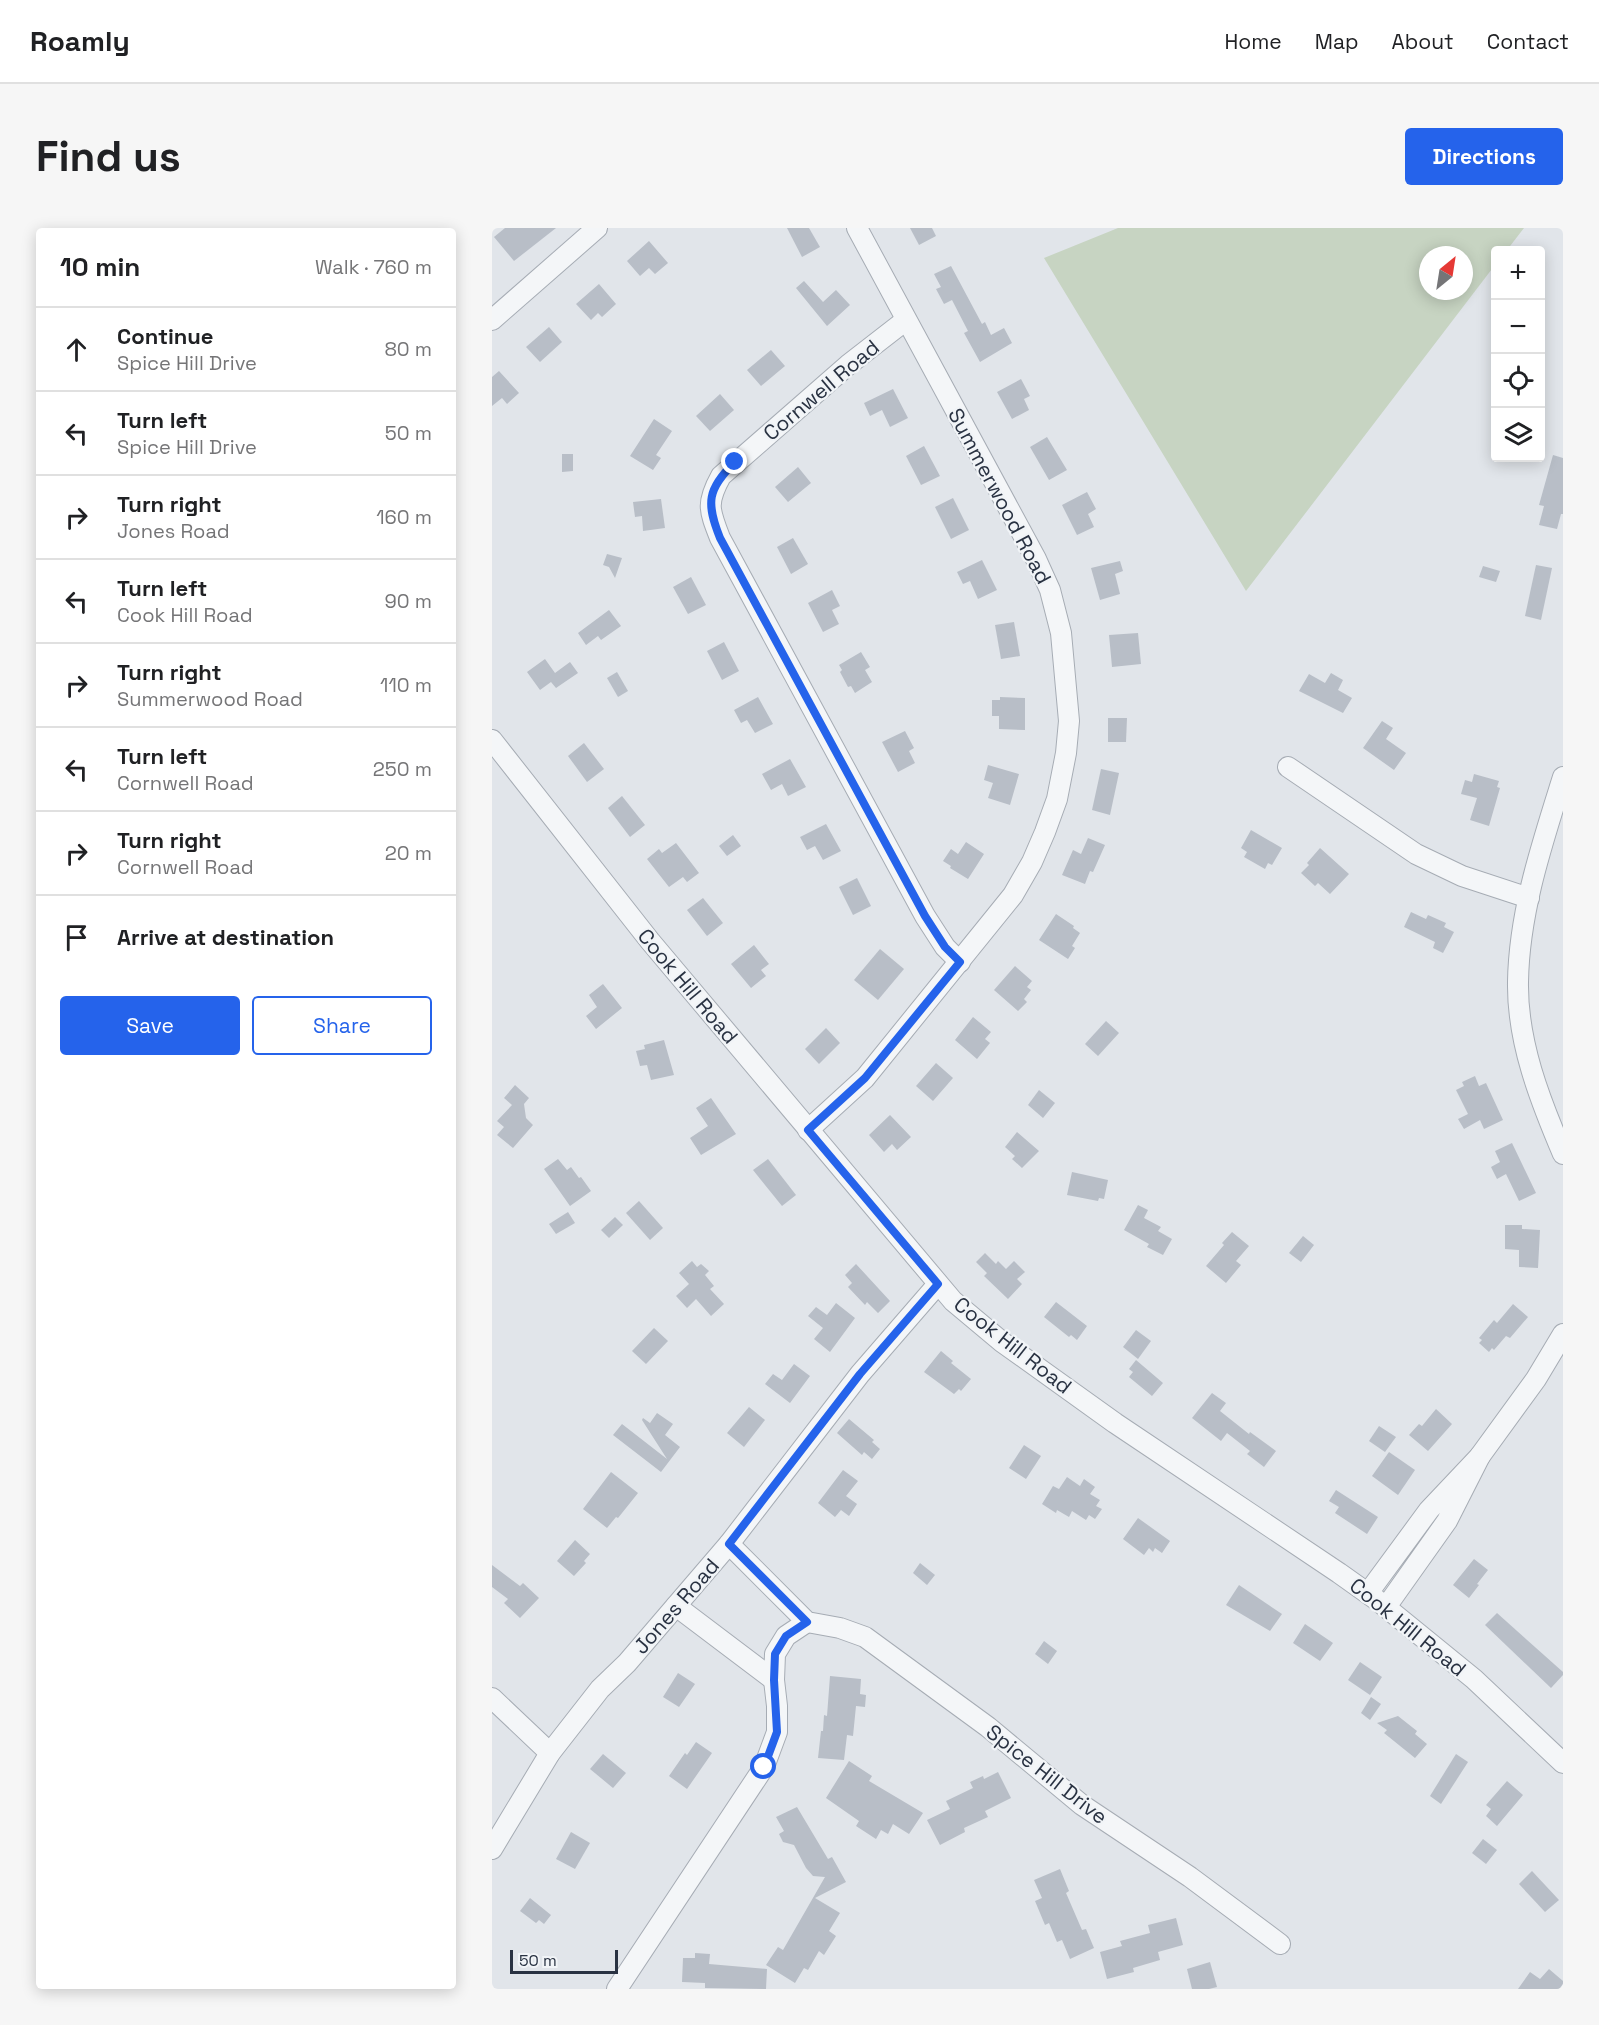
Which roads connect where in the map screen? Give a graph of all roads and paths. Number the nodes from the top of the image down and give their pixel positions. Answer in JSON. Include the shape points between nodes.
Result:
{"nodes":[{"id":1,"x":597,"y":228,"type":"edge"},
{"id":2,"x":857,"y":228,"type":"edge"},
{"id":3,"x":492,"y":320,"type":"edge"},
{"id":4,"x":906,"y":320,"type":"junction"},
{"id":5,"x":492,"y":740,"type":"edge"},
{"id":6,"x":1288,"y":767,"type":"dead end"},
{"id":7,"x":1563,"y":777,"type":"edge"},
{"id":8,"x":1529,"y":898,"type":"junction"},
{"id":9,"x":960,"y":962,"type":"junction"},
{"id":10,"x":808,"y":1130,"type":"junction"},
{"id":11,"x":1563,"y":1154,"type":"edge"},
{"id":12,"x":938,"y":1284,"type":"junction"},
{"id":13,"x":1563,"y":1334,"type":"edge"},
{"id":14,"x":1480,"y":1456,"type":"junction"},
{"id":15,"x":729,"y":1544,"type":"junction"},
{"id":16,"x":1368,"y":1593,"type":"junction"},
{"id":17,"x":676,"y":1606,"type":"junction"},
{"id":18,"x":1386,"y":1607,"type":"junction"},
{"id":19,"x":807,"y":1622,"type":"junction"},
{"id":20,"x":774,"y":1680,"type":"junction"},
{"id":21,"x":492,"y":1698,"type":"edge"},
{"id":22,"x":550,"y":1753,"type":"junction"},
{"id":23,"x":1563,"y":1763,"type":"edge"},
{"id":24,"x":492,"y":1849,"type":"edge"},
{"id":25,"x":1280,"y":1944,"type":"dead end"},
{"id":26,"x":616,"y":1989,"type":"edge"}],
"edges":[{"from":1,"to":3,"type":"street"},
{"from":2,"to":4,"type":"street","name":"Summerwood Road"},
{"from":4,"to":9,"type":"street","name":"Summerwood Road","via":[[1036,559],[1050,590],[1066,670],[1070,721],[1057,799],[1032,862],[1013,895]]},
{"from":4,"to":9,"type":"street","name":"Cornwell Road","via":[[721,476],[713,492],[710,514],[925,916]]},
{"from":5,"to":10,"type":"street","name":"Cook Hill Road","via":[[642,932]]},
{"from":6,"to":8,"type":"street","via":[[1416,854],[1462,876]]},
{"from":7,"to":8,"type":"street"},
{"from":8,"to":11,"type":"street","via":[[1517,985],[1523,1035],[1539,1096]]},
{"from":9,"to":10,"type":"street","name":"Summerwood Road","via":[[865,1078]]},
{"from":10,"to":12,"type":"street","name":"Cook Hill Road"},
{"from":12,"to":15,"type":"street","name":"Jones Road","via":[[860,1374]]},
{"from":12,"to":16,"type":"street","name":"Cook Hill Road","via":[[1002,1342],[1115,1424]]},
{"from":13,"to":14,"type":"street"},
{"from":14,"to":16,"type":"street","via":[[1429,1510]]},
{"from":14,"to":18,"type":"street","via":[[1447,1521]]},
{"from":15,"to":17,"type":"street","name":"Jones Road"},
{"from":15,"to":19,"type":"street"},
{"from":16,"to":18,"type":"street","name":"Cook Hill Road"},
{"from":17,"to":20,"type":"street"},
{"from":17,"to":22,"type":"street","name":"Jones Road","via":[[600,1689]]},
{"from":18,"to":23,"type":"street","name":"Cook Hill Road","via":[[1474,1679]]},
{"from":19,"to":20,"type":"street","via":[[786,1636],[775,1654]]},
{"from":19,"to":25,"type":"street","name":"Spice Hill Drive","via":[[865,1637],[988,1727],[1082,1805],[1190,1877]]},
{"from":20,"to":26,"type":"street","via":[[777,1732],[764,1767]]},
{"from":21,"to":22,"type":"street"},
{"from":22,"to":24,"type":"street","name":"Jones Road"}]}
